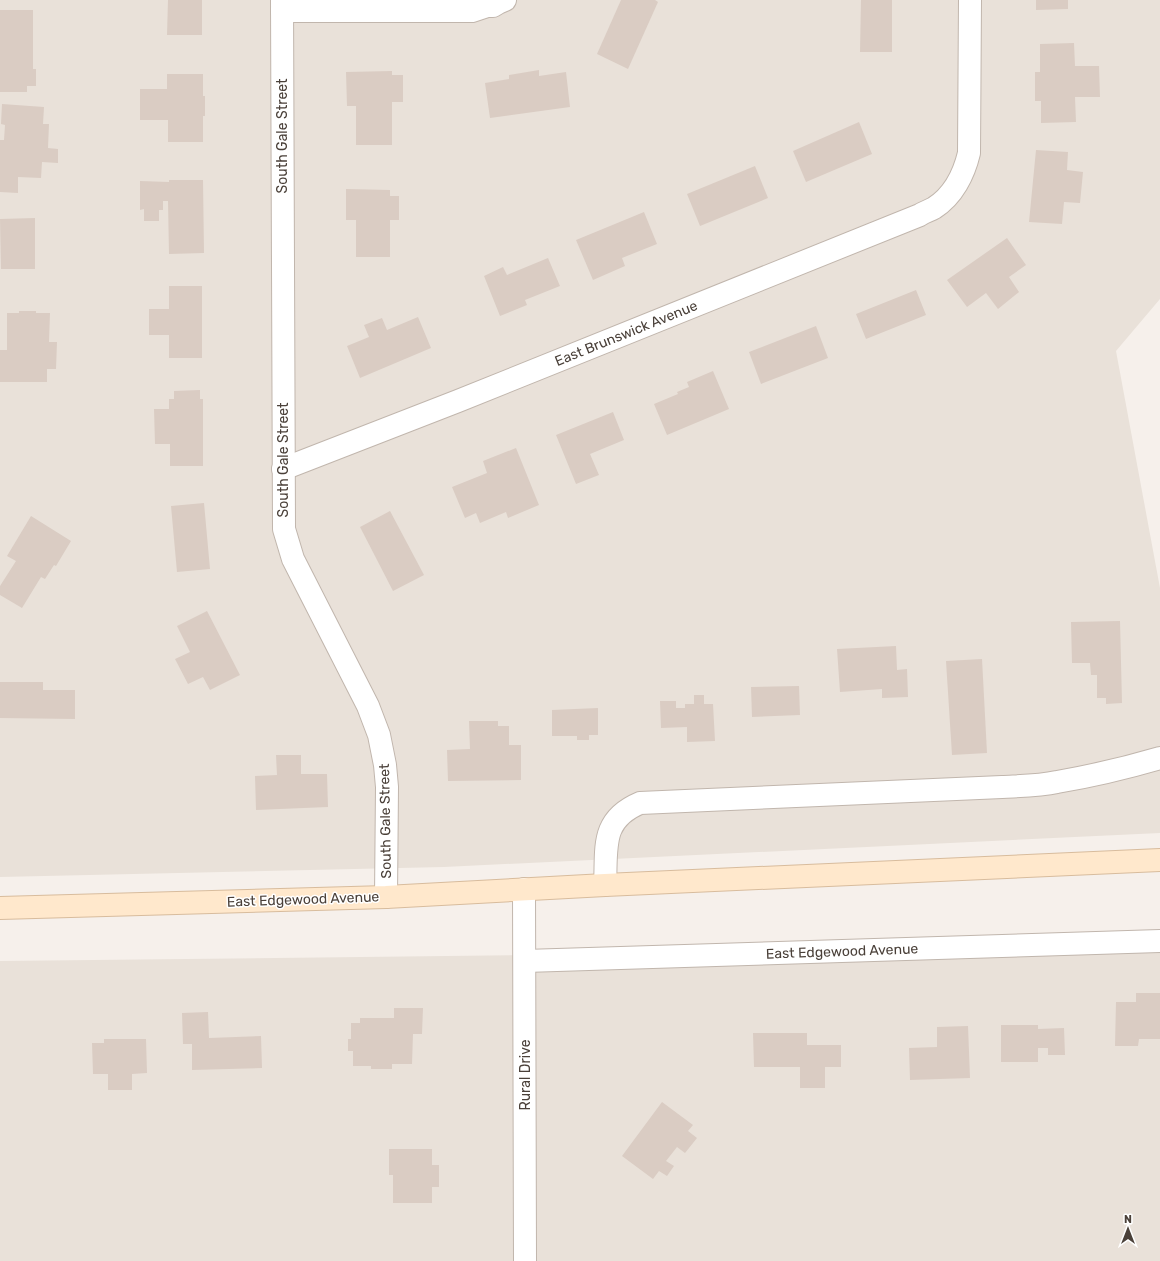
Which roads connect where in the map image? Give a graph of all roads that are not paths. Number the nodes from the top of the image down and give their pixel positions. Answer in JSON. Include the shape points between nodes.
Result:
{"nodes":[{"id":1,"x":506,"y":0,"type":"edge"},
{"id":2,"x":970,"y":0,"type":"edge"},
{"id":3,"x":282,"y":6,"type":"edge"},
{"id":4,"x":283,"y":469,"type":"junction"},
{"id":5,"x":1160,"y":758,"type":"edge"},
{"id":6,"x":1160,"y":860,"type":"edge"},
{"id":7,"x":605,"y":885,"type":"junction"},
{"id":8,"x":524,"y":889,"type":"junction"},
{"id":9,"x":386,"y":897,"type":"junction"},
{"id":10,"x":0,"y":908,"type":"edge"},
{"id":11,"x":1160,"y":941,"type":"edge"},
{"id":12,"x":525,"y":960,"type":"junction"},
{"id":13,"x":525,"y":1261,"type":"edge"}],
"edges":[{"from":1,"to":3,"type":"street","via":[[472,11]]},
{"from":2,"to":4,"type":"street","name":"East Brunswick Avenue","via":[[970,145],[966,166],[958,182],[934,208],[458,401]]},
{"from":3,"to":4,"type":"street","name":"South Gale Street"},
{"from":4,"to":9,"type":"street","name":"South Gale Street","via":[[284,529],[290,553],[370,711],[384,755],[387,787]]},
{"from":5,"to":7,"type":"street","via":[[1093,776],[1056,783],[1002,788],[640,803],[621,814],[611,826],[607,840]]},
{"from":6,"to":7,"type":"main road","name":"East Edgewood Avenue"},
{"from":7,"to":8,"type":"main road","name":"East Edgewood Avenue"},
{"from":8,"to":9,"type":"main road","name":"East Edgewood Avenue"},
{"from":8,"to":12,"type":"street","name":"Rural Drive"},
{"from":9,"to":10,"type":"main road","name":"East Edgewood Avenue"},
{"from":11,"to":12,"type":"street","name":"East Edgewood Avenue"},
{"from":12,"to":13,"type":"street","name":"Rural Drive"}]}
